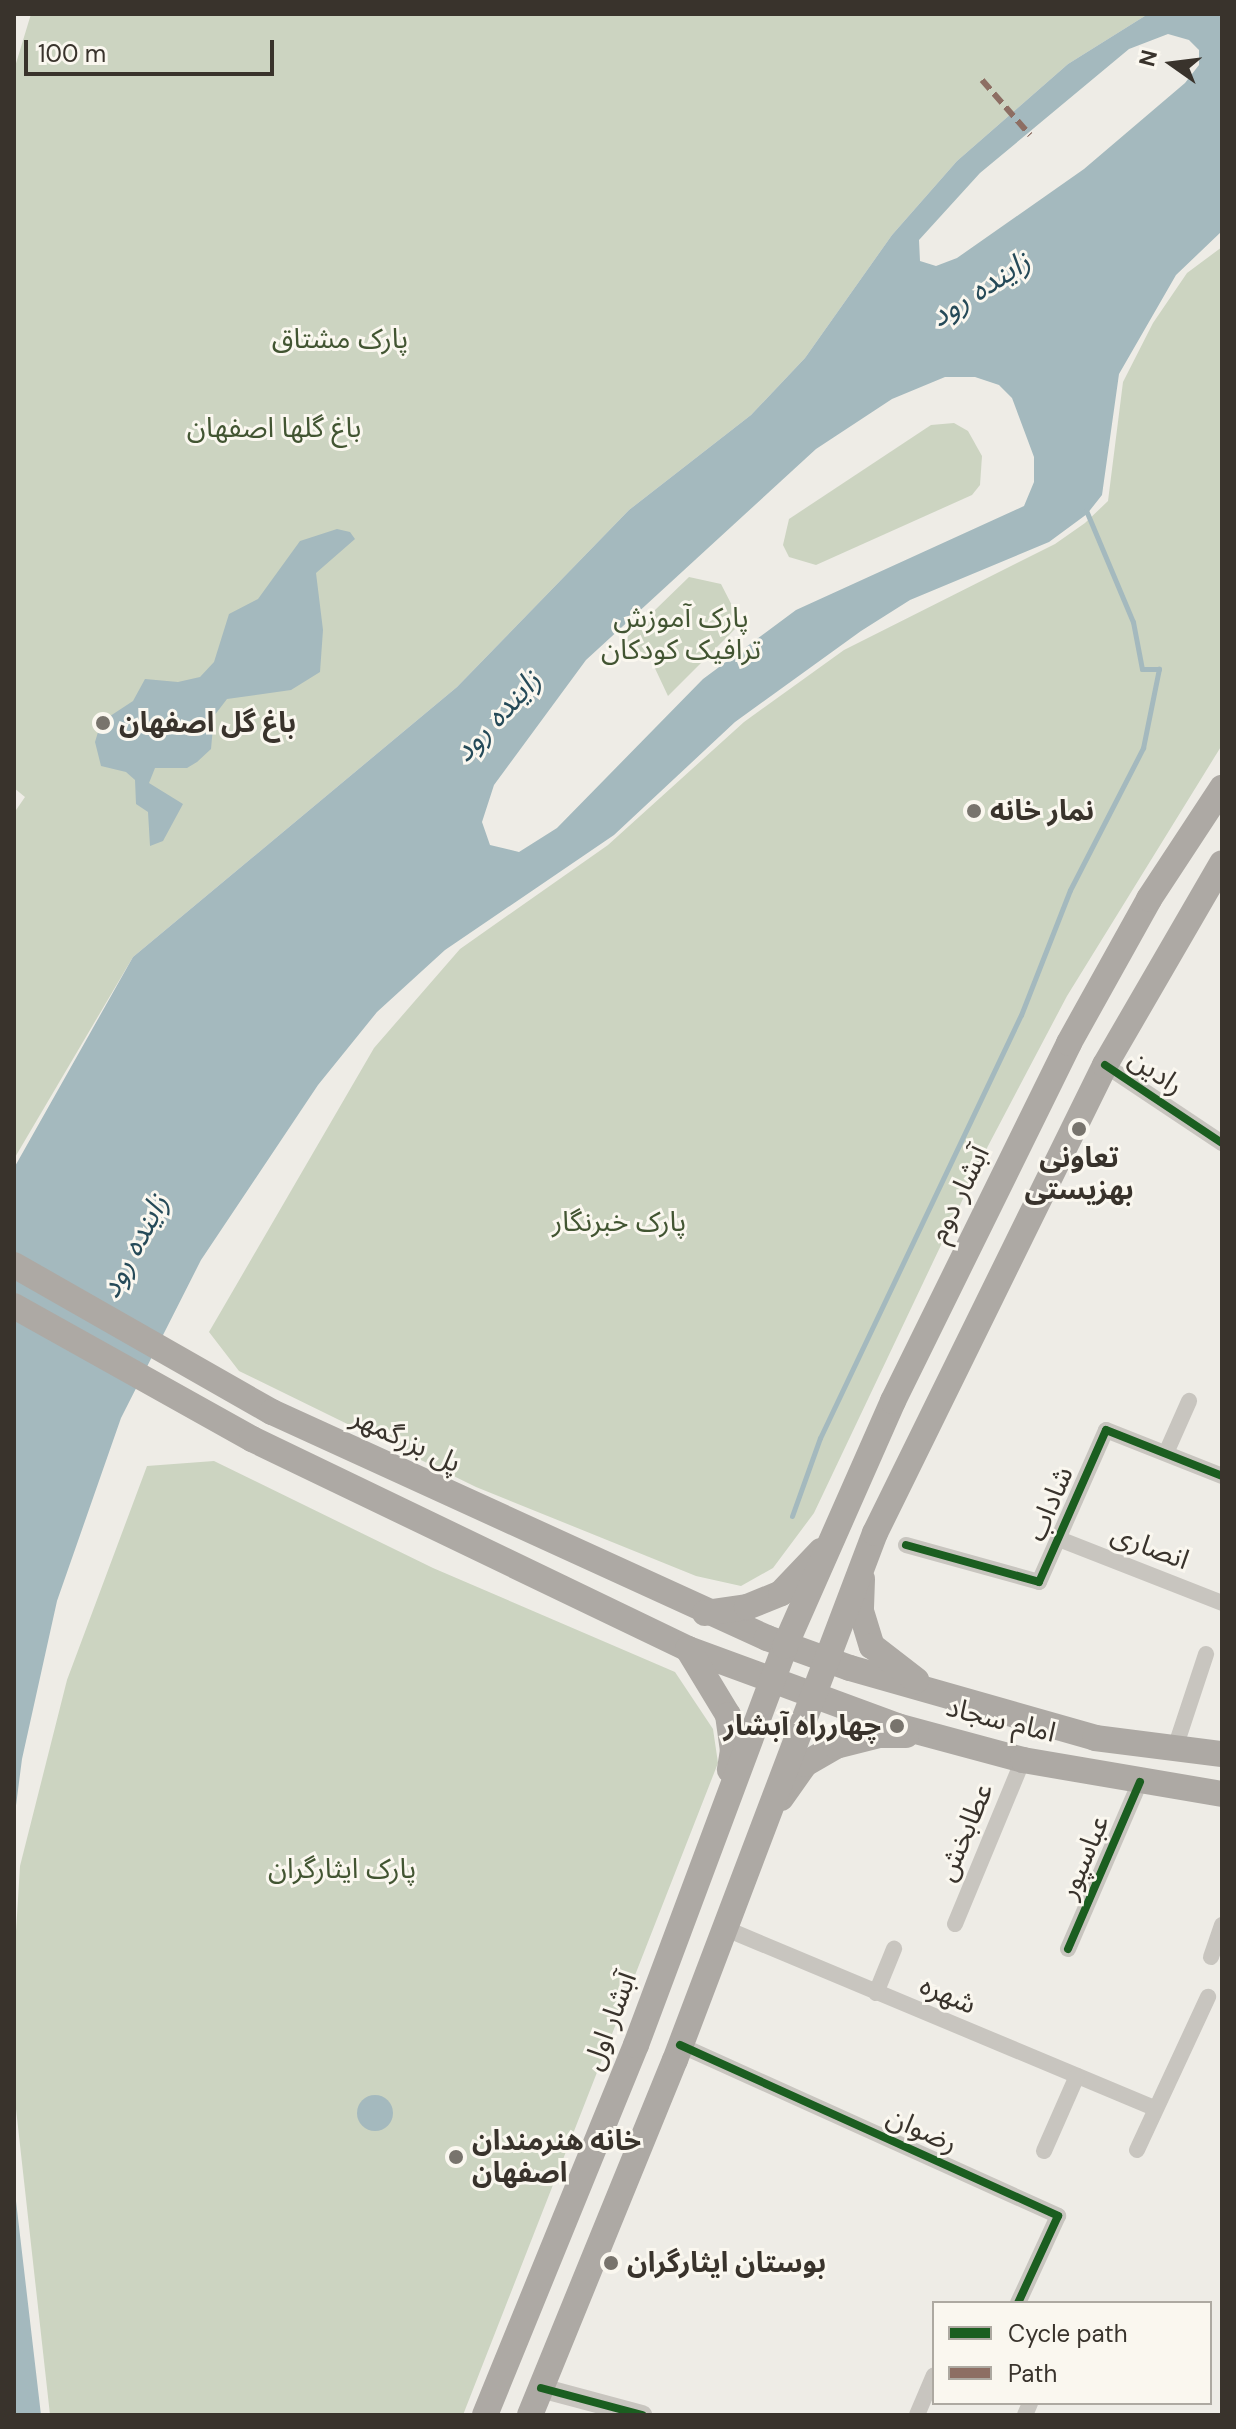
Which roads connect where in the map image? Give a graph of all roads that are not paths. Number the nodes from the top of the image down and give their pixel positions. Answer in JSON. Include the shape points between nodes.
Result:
{"nodes":[{"id":1,"x":1222,"y":788,"type":"edge"},
{"id":2,"x":1222,"y":863,"type":"edge"},
{"id":3,"x":1105,"y":1065,"type":"junction"},
{"id":4,"x":1222,"y":1143,"type":"edge"},
{"id":5,"x":14,"y":1265,"type":"edge"},
{"id":6,"x":14,"y":1306,"type":"edge"},
{"id":7,"x":893,"y":1401,"type":"junction"},
{"id":8,"x":1189,"y":1401,"type":"dead end"},
{"id":9,"x":930,"y":1420,"type":"junction"},
{"id":10,"x":1166,"y":1453,"type":"junction"},
{"id":11,"x":1222,"y":1476,"type":"edge"},
{"id":12,"x":834,"y":1537,"type":"junction"},
{"id":13,"x":1059,"y":1539,"type":"junction"},
{"id":14,"x":906,"y":1545,"type":"dead end"},
{"id":15,"x":863,"y":1559,"type":"junction"},
{"id":16,"x":1222,"y":1603,"type":"edge"},
{"id":17,"x":705,"y":1613,"type":"junction"},
{"id":18,"x":785,"y":1646,"type":"junction"},
{"id":19,"x":688,"y":1649,"type":"junction"},
{"id":20,"x":1206,"y":1654,"type":"dead end"},
{"id":21,"x":824,"y":1659,"type":"junction"},
{"id":22,"x":772,"y":1680,"type":"junction"},
{"id":23,"x":811,"y":1694,"type":"junction"},
{"id":24,"x":939,"y":1694,"type":"junction"},
{"id":25,"x":932,"y":1735,"type":"junction"},
{"id":26,"x":1175,"y":1748,"type":"junction"},
{"id":27,"x":1222,"y":1754,"type":"edge"},
{"id":28,"x":1023,"y":1760,"type":"junction"},
{"id":29,"x":1140,"y":1782,"type":"junction"},
{"id":30,"x":1222,"y":1794,"type":"edge"},
{"id":31,"x":723,"y":1808,"type":"junction"},
{"id":32,"x":760,"y":1831,"type":"junction"},
{"id":33,"x":955,"y":1924,"type":"dead end"},
{"id":34,"x":1222,"y":1925,"type":"edge"},
{"id":35,"x":724,"y":1928,"type":"junction"},
{"id":36,"x":894,"y":1949,"type":"dead end"},
{"id":37,"x":1068,"y":1949,"type":"dead end"},
{"id":38,"x":1211,"y":1957,"type":"dead end"},
{"id":39,"x":665,"y":1965,"type":"junction"},
{"id":40,"x":705,"y":1980,"type":"junction"},
{"id":41,"x":876,"y":1993,"type":"junction"},
{"id":42,"x":1208,"y":1997,"type":"dead end"},
{"id":43,"x":680,"y":2045,"type":"junction"},
{"id":44,"x":1077,"y":2076,"type":"junction"},
{"id":45,"x":1154,"y":2108,"type":"junction"},
{"id":46,"x":1137,"y":2150,"type":"dead end"},
{"id":47,"x":1044,"y":2151,"type":"dead end"},
{"id":48,"x":1019,"y":2301,"type":"edge"},
{"id":49,"x":932,"y":2380,"type":"edge"},
{"id":50,"x":541,"y":2388,"type":"junction"},
{"id":51,"x":485,"y":2415,"type":"edge"},
{"id":52,"x":530,"y":2415,"type":"edge"},
{"id":53,"x":642,"y":2415,"type":"edge"},
{"id":54,"x":917,"y":2415,"type":"edge"}],
"edges":[{"from":1,"to":7,"type":"main road","name":"آبشار دوم","via":[[1149,899],[1069,1043]]},
{"from":2,"to":3,"type":"main road"},
{"from":3,"to":4,"type":"street","name":"رادین"},
{"from":3,"to":9,"type":"main road"},
{"from":5,"to":17,"type":"main road","name":"پل بزرگمهر","via":[[225,1388]]},
{"from":6,"to":19,"type":"main road","via":[[212,1417]]},
{"from":7,"to":9,"type":"main road"},
{"from":7,"to":12,"type":"main road","name":"آبشار دوم"},
{"from":8,"to":10,"type":"street"},
{"from":9,"to":15,"type":"main road"},
{"from":10,"to":11,"type":"street","name":"شاداب"},
{"from":10,"to":13,"type":"street","name":"شاداب","via":[[1106,1430]]},
{"from":12,"to":17,"type":"main road","via":[[781,1593],[747,1607]]},
{"from":12,"to":18,"type":"main road","name":"آبشار دوم"},
{"from":13,"to":14,"type":"street","name":"شاداب","via":[[1039,1582]]},
{"from":13,"to":16,"type":"street","name":"انصاری"},
{"from":15,"to":21,"type":"main road"},
{"from":15,"to":24,"type":"main road","via":[[861,1611],[872,1646]]},
{"from":17,"to":18,"type":"main road","name":"پل بزرگمهر"},
{"from":18,"to":21,"type":"main road","name":"امام سجاد"},
{"from":18,"to":22,"type":"main road","name":"آبشار اول"},
{"from":19,"to":22,"type":"main road"},
{"from":19,"to":31,"type":"main road","via":[[728,1715],[733,1750]]},
{"from":20,"to":26,"type":"street"},
{"from":21,"to":23,"type":"main road"},
{"from":21,"to":24,"type":"main road","name":"امام سجاد"},
{"from":22,"to":23,"type":"main road","name":"امام سجاد"},
{"from":22,"to":31,"type":"main road","name":"آبشار اول"},
{"from":23,"to":25,"type":"main road","name":"امام سجاد"},
{"from":23,"to":32,"type":"main road"},
{"from":24,"to":26,"type":"main road","name":"امام سجاد","via":[[1095,1738]]},
{"from":25,"to":28,"type":"main road","name":"امام سجاد"},
{"from":25,"to":32,"type":"main road","via":[[879,1735],[836,1746],[805,1764]]},
{"from":26,"to":27,"type":"main road","name":"امام سجاد"},
{"from":28,"to":29,"type":"main road","name":"امام سجاد"},
{"from":28,"to":33,"type":"street","name":"عطابخش"},
{"from":29,"to":30,"type":"main road","name":"امام سجاد"},
{"from":29,"to":37,"type":"street","name":"عباسپور"},
{"from":31,"to":39,"type":"main road","name":"آبشار اول"},
{"from":32,"to":35,"type":"main road"},
{"from":34,"to":38,"type":"street"},
{"from":35,"to":40,"type":"main road"},
{"from":35,"to":41,"type":"street","name":"شهره"},
{"from":36,"to":41,"type":"street"},
{"from":39,"to":40,"type":"main road"},
{"from":39,"to":51,"type":"main road","name":"آبشار اول"},
{"from":40,"to":43,"type":"main road"},
{"from":41,"to":44,"type":"street","name":"شهره"},
{"from":42,"to":45,"type":"street"},
{"from":43,"to":48,"type":"street","name":"رضوان","via":[[1058,2216]]},
{"from":43,"to":50,"type":"main road"},
{"from":44,"to":45,"type":"street","name":"شهره"},
{"from":44,"to":47,"type":"street"},
{"from":45,"to":46,"type":"street"},
{"from":49,"to":54,"type":"street"},
{"from":50,"to":52,"type":"main road"},
{"from":50,"to":53,"type":"street"}]}
